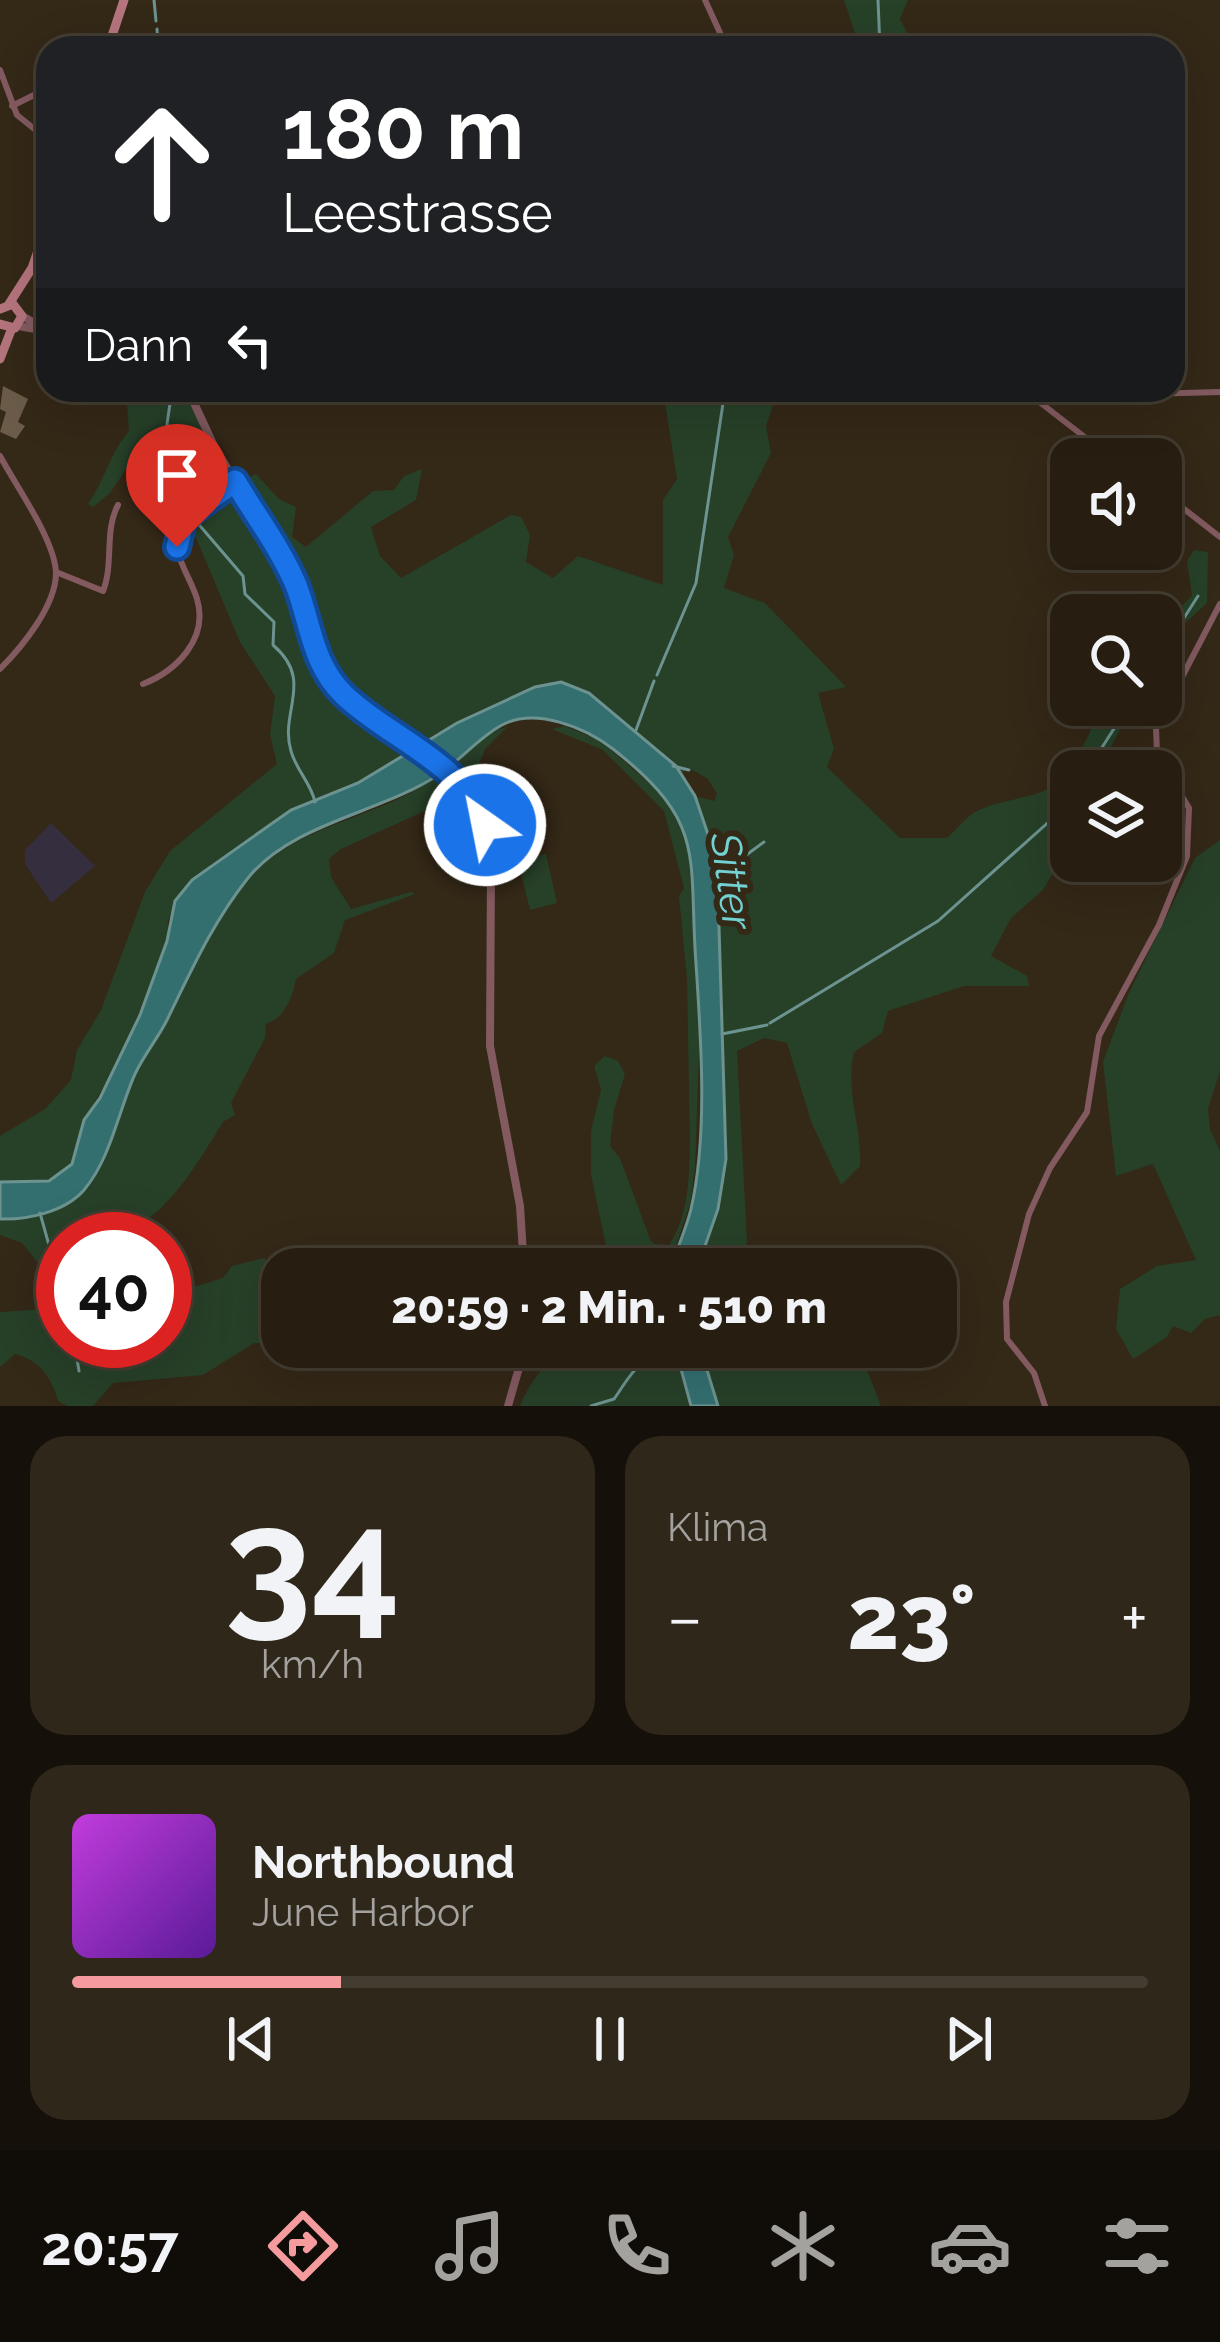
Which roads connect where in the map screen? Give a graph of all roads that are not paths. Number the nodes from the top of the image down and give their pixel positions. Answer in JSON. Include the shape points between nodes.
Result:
{"nodes":[{"id":1,"x":124,"y":0,"type":"edge"},
{"id":2,"x":705,"y":0,"type":"edge"},
{"id":3,"x":112,"y":36,"type":"edge"},
{"id":4,"x":722,"y":36,"type":"edge"},
{"id":5,"x":0,"y":73,"type":"edge"},
{"id":6,"x":36,"y":94,"type":"edge"},
{"id":7,"x":13,"y":106,"type":"junction"},
{"id":8,"x":36,"y":131,"type":"edge"},
{"id":9,"x":36,"y":254,"type":"edge"},
{"id":10,"x":8,"y":315,"type":"edge"},
{"id":11,"x":36,"y":326,"type":"edge"},
{"id":12,"x":0,"y":338,"type":"edge"},
{"id":13,"x":0,"y":358,"type":"edge"},
{"id":14,"x":1220,"y":392,"type":"edge"},
{"id":15,"x":1185,"y":393,"type":"edge"},
{"id":16,"x":194,"y":402,"type":"edge"},
{"id":17,"x":1039,"y":402,"type":"edge"},
{"id":18,"x":1086,"y":438,"type":"edge"},
{"id":19,"x":0,"y":456,"type":"edge"},
{"id":20,"x":235,"y":481,"type":"junction"},
{"id":21,"x":118,"y":505,"type":"dead end"},
{"id":22,"x":1182,"y":508,"type":"edge"},
{"id":23,"x":1220,"y":538,"type":"edge"},
{"id":24,"x":56,"y":572,"type":"junction"},
{"id":25,"x":1220,"y":604,"type":"edge"},
{"id":26,"x":0,"y":669,"type":"edge"},
{"id":27,"x":143,"y":684,"type":"dead end"},
{"id":28,"x":523,"y":1248,"type":"edge"},
{"id":29,"x":519,"y":1368,"type":"edge"},
{"id":30,"x":508,"y":1406,"type":"edge"},
{"id":31,"x":1045,"y":1406,"type":"edge"}],
"edges":[{"from":1,"to":3,"type":"main road"},
{"from":2,"to":4,"type":"street"},
{"from":5,"to":7,"type":"street"},
{"from":6,"to":7,"type":"street"},
{"from":7,"to":8,"type":"street"},
{"from":9,"to":10,"type":"main road"},
{"from":10,"to":11,"type":"street"},
{"from":10,"to":12,"type":"main road"},
{"from":10,"to":13,"type":"main road"},
{"from":14,"to":15,"type":"street"},
{"from":16,"to":20,"type":"street"},
{"from":17,"to":18,"type":"street"},
{"from":19,"to":24,"type":"street"},
{"from":20,"to":27,"type":"street","via":[[184,518],[177,547],[198,616],[179,666]]},
{"from":20,"to":28,"type":"street","via":[[291,575],[320,663],[351,701],[464,787],[482,815],[491,855],[490,1046]]},
{"from":21,"to":24,"type":"street","via":[[103,591]]},
{"from":22,"to":23,"type":"street"},
{"from":24,"to":26,"type":"street","via":[[42,613]]},
{"from":25,"to":31,"type":"street","via":[[1156,727],[1157,755],[1190,808],[1187,856],[1099,1036],[1087,1112],[1029,1214],[1006,1302],[1007,1339]]},
{"from":29,"to":30,"type":"street"}]}
